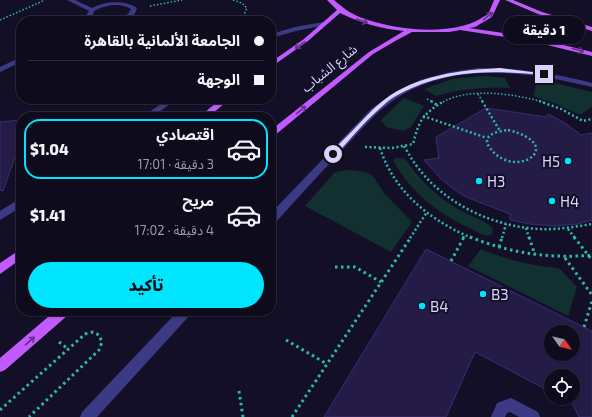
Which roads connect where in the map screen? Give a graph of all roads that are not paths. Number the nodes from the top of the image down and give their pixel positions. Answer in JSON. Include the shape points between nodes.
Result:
{"nodes":[{"id":1,"x":70,"y":0,"type":"edge"},
{"id":2,"x":330,"y":0,"type":"edge"},
{"id":3,"x":497,"y":0,"type":"edge"},
{"id":4,"x":508,"y":0,"type":"edge"},
{"id":5,"x":92,"y":10,"type":"junction"},
{"id":6,"x":340,"y":10,"type":"junction"},
{"id":7,"x":89,"y":16,"type":"edge"},
{"id":8,"x":131,"y":16,"type":"edge"},
{"id":9,"x":324,"y":24,"type":"junction"},
{"id":10,"x":457,"y":29,"type":"junction"},
{"id":11,"x":592,"y":29,"type":"edge"},
{"id":12,"x":410,"y":31,"type":"junction"},
{"id":13,"x":276,"y":35,"type":"edge"},
{"id":14,"x":592,"y":54,"type":"edge"},
{"id":15,"x":276,"y":61,"type":"edge"},
{"id":16,"x":16,"y":62,"type":"edge"},
{"id":17,"x":0,"y":70,"type":"edge"},
{"id":18,"x":592,"y":85,"type":"edge"},
{"id":19,"x":166,"y":104,"type":"edge"},
{"id":20,"x":220,"y":104,"type":"edge"},
{"id":21,"x":154,"y":112,"type":"edge"},
{"id":22,"x":209,"y":112,"type":"edge"},
{"id":23,"x":276,"y":130,"type":"edge"},
{"id":24,"x":16,"y":205,"type":"edge"},
{"id":25,"x":276,"y":215,"type":"edge"},
{"id":26,"x":0,"y":216,"type":"edge"},
{"id":27,"x":16,"y":257,"type":"edge"},
{"id":28,"x":0,"y":269,"type":"edge"},
{"id":29,"x":58,"y":316,"type":"edge"},
{"id":30,"x":181,"y":316,"type":"edge"},
{"id":31,"x":0,"y":366,"type":"edge"},
{"id":32,"x":87,"y":417,"type":"edge"},
{"id":33,"x":498,"y":417,"type":"edge"},
{"id":34,"x":533,"y":417,"type":"edge"}],
"edges":[{"from":1,"to":5,"type":"street"},
{"from":2,"to":6,"type":"main road"},
{"from":10,"to":3,"type":"main road","one_way":true,"via":[[490,15],[496,8]]},
{"from":4,"to":11,"type":"main road"},
{"from":5,"to":7,"type":"street"},
{"from":5,"to":8,"type":"street","via":[[97,6],[126,3],[134,8]]},
{"from":6,"to":9,"type":"main road"},
{"from":6,"to":12,"type":"main road","one_way":true,"via":[[370,24]]},
{"from":9,"to":13,"type":"street"},
{"from":9,"to":15,"type":"main road","one_way":true},
{"from":10,"to":12,"type":"main road","via":[[435,32]]},
{"from":10,"to":14,"type":"main road","one_way":true,"via":[[531,38]]},
{"from":23,"to":12,"type":"main road","name":"شارع الشباب","one_way":true,"via":[[371,54]]},
{"from":16,"to":17,"type":"street"},
{"from":18,"to":25,"type":"street","via":[[527,71],[475,71],[429,79],[396,94],[374,111]]},
{"from":19,"to":21,"type":"street"},
{"from":20,"to":22,"type":"main road"},
{"from":24,"to":26,"type":"street"},
{"from":27,"to":28,"type":"main road"},
{"from":31,"to":29,"type":"main road","one_way":true},
{"from":30,"to":32,"type":"street"},
{"from":33,"to":34,"type":"street","via":[[502,408],[511,405]]}]}
